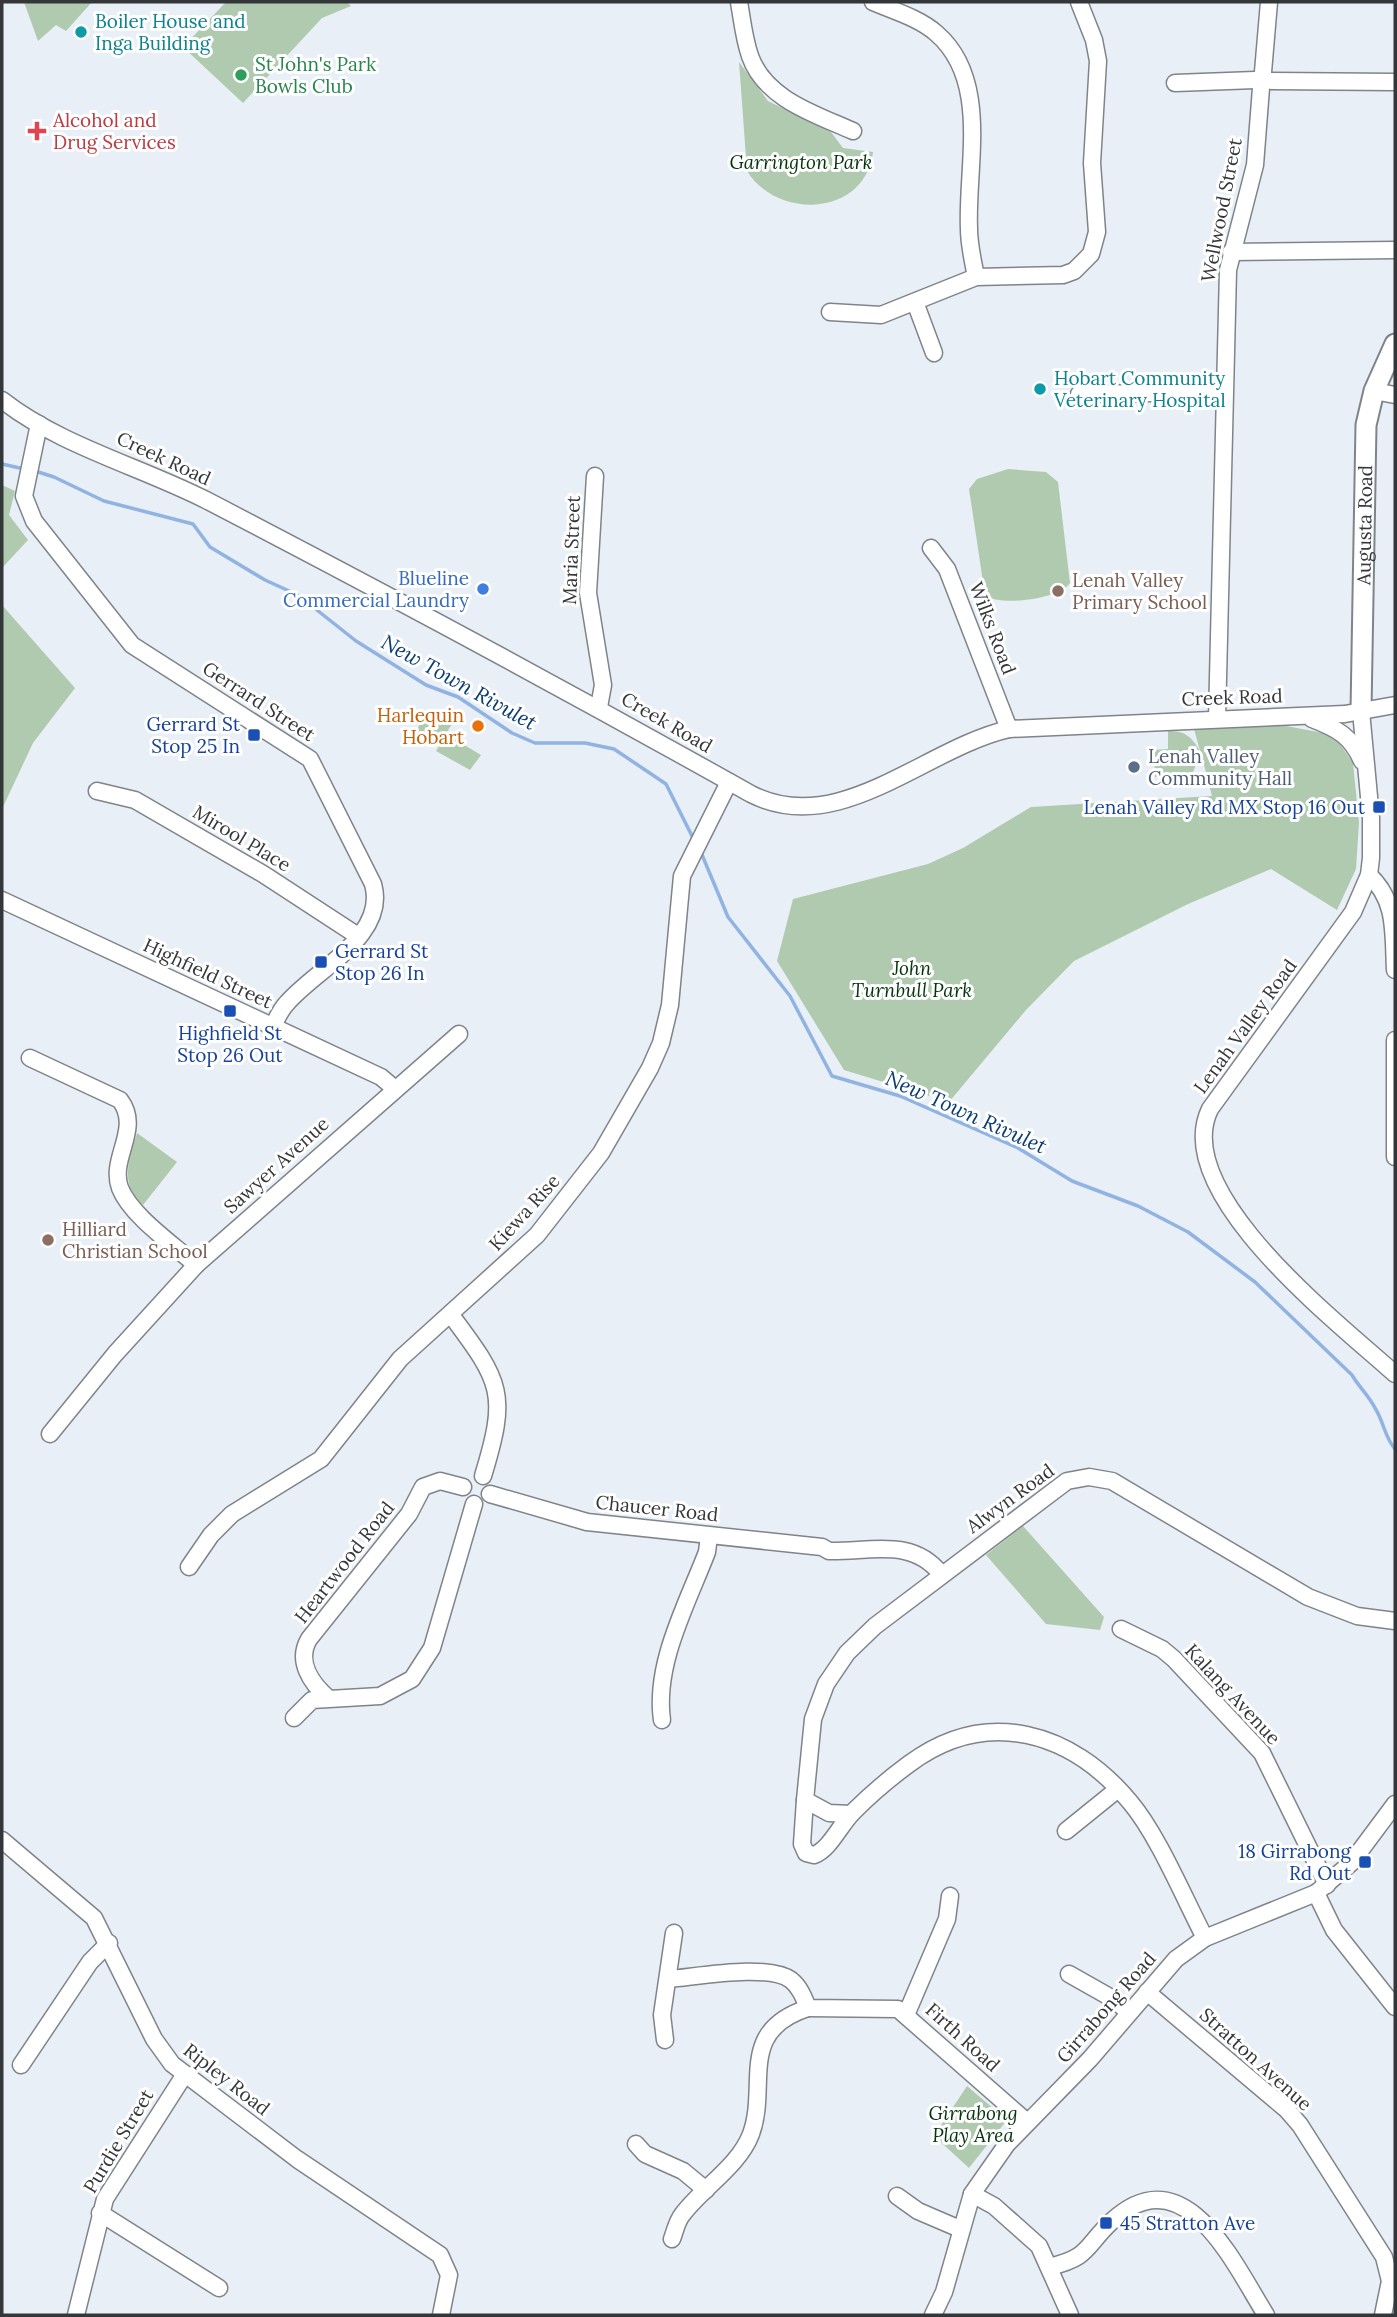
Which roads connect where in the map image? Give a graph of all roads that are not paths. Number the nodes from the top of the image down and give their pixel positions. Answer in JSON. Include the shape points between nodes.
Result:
{"nodes":[{"id":1,"x":739,"y":2,"type":"edge"},
{"id":2,"x":873,"y":2,"type":"edge"},
{"id":3,"x":1079,"y":2,"type":"edge"},
{"id":4,"x":1269,"y":2,"type":"edge"},
{"id":5,"x":1263,"y":80,"type":"junction"},
{"id":6,"x":1395,"y":82,"type":"edge"},
{"id":7,"x":1175,"y":83,"type":"dead end"},
{"id":8,"x":853,"y":131,"type":"dead end"},
{"id":9,"x":1395,"y":250,"type":"edge"},
{"id":10,"x":1231,"y":252,"type":"junction"},
{"id":11,"x":976,"y":277,"type":"junction"},
{"id":12,"x":915,"y":302,"type":"junction"},
{"id":13,"x":830,"y":312,"type":"dead end"},
{"id":14,"x":1395,"y":344,"type":"edge"},
{"id":15,"x":934,"y":353,"type":"dead end"},
{"id":16,"x":1374,"y":391,"type":"junction"},
{"id":17,"x":1224,"y":392,"type":"junction"},
{"id":18,"x":1079,"y":394,"type":"dead end"},
{"id":19,"x":1395,"y":395,"type":"edge"},
{"id":20,"x":2,"y":400,"type":"edge"},
{"id":21,"x":39,"y":424,"type":"junction"},
{"id":22,"x":595,"y":476,"type":"dead end"},
{"id":23,"x":931,"y":548,"type":"dead end"},
{"id":24,"x":1395,"y":705,"type":"edge"},
{"id":25,"x":599,"y":707,"type":"junction"},
{"id":26,"x":1362,"y":712,"type":"junction"},
{"id":27,"x":1304,"y":715,"type":"junction"},
{"id":28,"x":1217,"y":719,"type":"junction"},
{"id":29,"x":1009,"y":729,"type":"junction"},
{"id":30,"x":1366,"y":769,"type":"junction"},
{"id":31,"x":729,"y":782,"type":"junction"},
{"id":32,"x":97,"y":791,"type":"dead end"},
{"id":33,"x":1369,"y":875,"type":"junction"},
{"id":34,"x":2,"y":900,"type":"edge"},
{"id":35,"x":358,"y":936,"type":"junction"},
{"id":36,"x":1395,"y":970,"type":"edge"},
{"id":37,"x":273,"y":1026,"type":"junction"},
{"id":38,"x":459,"y":1034,"type":"dead end"},
{"id":39,"x":1395,"y":1040,"type":"edge"},
{"id":40,"x":30,"y":1058,"type":"dead end"},
{"id":41,"x":1395,"y":1062,"type":"edge"},
{"id":42,"x":394,"y":1088,"type":"junction"},
{"id":43,"x":1395,"y":1157,"type":"edge"},
{"id":44,"x":196,"y":1265,"type":"junction"},
{"id":45,"x":451,"y":1315,"type":"junction"},
{"id":46,"x":1395,"y":1374,"type":"edge"},
{"id":47,"x":50,"y":1434,"type":"dead end"},
{"id":48,"x":483,"y":1476,"type":"junction"},
{"id":49,"x":463,"y":1487,"type":"junction"},
{"id":50,"x":490,"y":1494,"type":"junction"},
{"id":51,"x":474,"y":1504,"type":"junction"},
{"id":52,"x":709,"y":1536,"type":"junction"},
{"id":53,"x":189,"y":1567,"type":"dead end"},
{"id":54,"x":941,"y":1574,"type":"junction"},
{"id":55,"x":1395,"y":1621,"type":"edge"},
{"id":56,"x":1121,"y":1629,"type":"dead end"},
{"id":57,"x":328,"y":1698,"type":"junction"},
{"id":58,"x":294,"y":1718,"type":"dead end"},
{"id":59,"x":662,"y":1720,"type":"dead end"},
{"id":60,"x":1118,"y":1789,"type":"junction"},
{"id":61,"x":806,"y":1800,"type":"junction"},
{"id":62,"x":1395,"y":1804,"type":"edge"},
{"id":63,"x":851,"y":1814,"type":"junction"},
{"id":64,"x":1066,"y":1831,"type":"dead end"},
{"id":65,"x":2,"y":1840,"type":"edge"},
{"id":66,"x":1321,"y":1889,"type":"junction"},
{"id":67,"x":950,"y":1896,"type":"dead end"},
{"id":68,"x":674,"y":1933,"type":"dead end"},
{"id":69,"x":1205,"y":1938,"type":"junction"},
{"id":70,"x":109,"y":1943,"type":"junction"},
{"id":71,"x":1069,"y":1974,"type":"dead end"},
{"id":72,"x":668,"y":1979,"type":"junction"},
{"id":73,"x":1147,"y":1992,"type":"junction"},
{"id":74,"x":1395,"y":2007,"type":"edge"},
{"id":75,"x":808,"y":2008,"type":"junction"},
{"id":76,"x":1129,"y":2013,"type":"junction"},
{"id":77,"x":906,"y":2015,"type":"junction"},
{"id":78,"x":665,"y":2040,"type":"dead end"},
{"id":79,"x":21,"y":2065,"type":"dead end"},
{"id":80,"x":185,"y":2074,"type":"junction"},
{"id":81,"x":1027,"y":2122,"type":"junction"},
{"id":82,"x":636,"y":2144,"type":"dead end"},
{"id":83,"x":706,"y":2190,"type":"junction"},
{"id":84,"x":972,"y":2194,"type":"junction"},
{"id":85,"x":897,"y":2196,"type":"dead end"},
{"id":86,"x":100,"y":2214,"type":"junction"},
{"id":87,"x":960,"y":2229,"type":"junction"},
{"id":88,"x":672,"y":2239,"type":"dead end"},
{"id":89,"x":1049,"y":2267,"type":"junction"},
{"id":90,"x":219,"y":2288,"type":"dead end"},
{"id":91,"x":1260,"y":2313,"type":"edge"},
{"id":92,"x":76,"y":2315,"type":"edge"},
{"id":93,"x":440,"y":2315,"type":"edge"},
{"id":94,"x":933,"y":2315,"type":"edge"},
{"id":95,"x":1070,"y":2315,"type":"edge"},
{"id":96,"x":1383,"y":2315,"type":"edge"}],
"edges":[{"from":1,"to":8,"type":"street","via":[[750,58],[765,81],[792,103]]},
{"from":2,"to":11,"type":"street","via":[[934,31],[947,43],[961,71],[974,124],[969,228]]},
{"from":3,"to":11,"type":"street","via":[[1098,61],[1092,163],[1095,244],[1083,264],[1063,275]]},
{"from":4,"to":5,"type":"street","name":"Wellwood Street"},
{"from":5,"to":6,"type":"street"},
{"from":5,"to":7,"type":"street"},
{"from":5,"to":10,"type":"street","name":"Wellwood Street","via":[[1255,164]]},
{"from":9,"to":10,"type":"street"},
{"from":10,"to":17,"type":"street","name":"Wellwood Street"},
{"from":11,"to":12,"type":"street"},
{"from":12,"to":13,"type":"street","via":[[871,317]]},
{"from":12,"to":15,"type":"street"},
{"from":14,"to":16,"type":"main road","name":"Augusta Road"},
{"from":16,"to":19,"type":"street"},
{"from":16,"to":26,"type":"main road","name":"Augusta Road","via":[[1366,425]]},
{"from":17,"to":18,"type":"street"},
{"from":17,"to":28,"type":"street","name":"Wellwood Street"},
{"from":20,"to":21,"type":"street","name":"Creek Road"},
{"from":21,"to":25,"type":"street","name":"Creek Road","via":[[203,499]]},
{"from":21,"to":35,"type":"street","name":"Gerrard Street","via":[[24,489],[34,521],[132,645],[303,753],[316,766],[375,891],[373,912]]},
{"from":22,"to":25,"type":"street","name":"Maria Street","via":[[588,593],[603,685]]},
{"from":23,"to":29,"type":"street","name":"Wilks Road","via":[[952,580]]},
{"from":24,"to":26,"type":"street","name":"Creek Road"},
{"from":25,"to":31,"type":"street","name":"Creek Road"},
{"from":26,"to":27,"type":"street","name":"Creek Road"},
{"from":26,"to":30,"type":"street","name":"Lenah Valley Road"},
{"from":27,"to":28,"type":"street","name":"Creek Road"},
{"from":27,"to":30,"type":"street","name":"Lenah Valley Road","via":[[1345,733]]},
{"from":28,"to":29,"type":"street","name":"Creek Road"},
{"from":29,"to":31,"type":"street","name":"Creek Road","via":[[968,742],[828,806],[774,804]]},
{"from":30,"to":33,"type":"street","name":"Lenah Valley Road","via":[[1371,818]]},
{"from":31,"to":45,"type":"street","name":"Kiewa Rise","via":[[688,861],[678,899],[670,1005],[655,1057],[601,1153],[550,1220]]},
{"from":32,"to":35,"type":"street","name":"Mirool Place","via":[[135,800]]},
{"from":33,"to":36,"type":"street","via":[[1386,889],[1391,901]]},
{"from":33,"to":46,"type":"street","name":"Lenah Valley Road","via":[[1353,912],[1210,1108],[1204,1148],[1217,1184],[1254,1241]]},
{"from":34,"to":37,"type":"street","name":"Highfield Street"},
{"from":35,"to":37,"type":"street","name":"Gerrard Street","via":[[289,1001]]},
{"from":37,"to":42,"type":"street","name":"Highfield Street","via":[[381,1077]]},
{"from":38,"to":42,"type":"street","name":"Sawyer Avenue"},
{"from":39,"to":41,"type":"street"},
{"from":40,"to":44,"type":"street","via":[[120,1100],[129,1124],[118,1170],[123,1194]]},
{"from":41,"to":43,"type":"street"},
{"from":42,"to":44,"type":"street","name":"Sawyer Avenue"},
{"from":44,"to":47,"type":"street","name":"Sawyer Avenue"},
{"from":45,"to":48,"type":"street","via":[[489,1368],[498,1395],[498,1423]]},
{"from":45,"to":53,"type":"street","name":"Kiewa Rise","via":[[400,1359],[321,1459],[232,1514]]},
{"from":48,"to":49,"type":"street","via":[[471,1476]]},
{"from":48,"to":50,"type":"street"},
{"from":49,"to":51,"type":"street","via":[[464,1496]]},
{"from":49,"to":57,"type":"street","name":"Heartwood Road","via":[[440,1481],[423,1488],[409,1514],[309,1639],[304,1648],[305,1667]]},
{"from":50,"to":51,"type":"street","via":[[483,1503]]},
{"from":50,"to":52,"type":"street","name":"Chaucer Road","via":[[587,1522]]},
{"from":51,"to":57,"type":"street","via":[[425,1664],[399,1689],[380,1696]]},
{"from":52,"to":54,"type":"street","name":"Chaucer Road","via":[[829,1551],[916,1552]]},
{"from":52,"to":59,"type":"street","via":[[668,1656],[659,1697]]},
{"from":54,"to":55,"type":"street","name":"Alwyn Road","via":[[1057,1486],[1078,1478],[1101,1477],[1308,1597],[1357,1616]]},
{"from":54,"to":61,"type":"street","name":"Alwyn Road","via":[[861,1638],[826,1684],[813,1719]]},
{"from":56,"to":66,"type":"street","name":"Kalang Avenue","via":[[1174,1659],[1249,1737],[1273,1773]]},
{"from":57,"to":58,"type":"street","via":[[312,1700]]},
{"from":60,"to":63,"type":"street","via":[[1073,1750],[1054,1741],[989,1732],[929,1751]]},
{"from":60,"to":64,"type":"street"},
{"from":60,"to":69,"type":"street","via":[[1140,1816]]},
{"from":61,"to":63,"type":"street","via":[[829,1813]]},
{"from":61,"to":63,"type":"street","name":"Alwyn Road","via":[[802,1844],[810,1855],[822,1851]]},
{"from":62,"to":66,"type":"street","name":"Girrabong Road","via":[[1361,1853]]},
{"from":65,"to":70,"type":"street","name":"Ripley Road","via":[[82,1905]]},
{"from":66,"to":69,"type":"street","name":"Girrabong Road"},
{"from":66,"to":74,"type":"street","name":"Kalang Avenue","via":[[1334,1930]]},
{"from":67,"to":77,"type":"street","via":[[947,1919]]},
{"from":68,"to":72,"type":"street"},
{"from":69,"to":73,"type":"street","name":"Girrabong Road","via":[[1176,1959]]},
{"from":70,"to":79,"type":"street","via":[[90,1962]]},
{"from":70,"to":80,"type":"street","name":"Ripley Road","via":[[154,2039]]},
{"from":71,"to":76,"type":"street"},
{"from":72,"to":75,"type":"street","via":[[777,1974],[796,1984]]},
{"from":72,"to":78,"type":"street","via":[[662,2015]]},
{"from":73,"to":76,"type":"street","name":"Girrabong Road"},
{"from":73,"to":96,"type":"street","name":"Stratton Avenue","via":[[1300,2125],[1384,2257],[1390,2281]]},
{"from":75,"to":77,"type":"street","name":"Firth Road","via":[[888,2007]]},
{"from":75,"to":83,"type":"street","via":[[781,2022],[765,2042],[758,2061],[752,2133]]},
{"from":76,"to":81,"type":"street","name":"Girrabong Road"},
{"from":77,"to":81,"type":"street","name":"Firth Road"},
{"from":80,"to":86,"type":"street","name":"Purdie Street","via":[[110,2188]]},
{"from":80,"to":93,"type":"street","name":"Ripley Road","via":[[297,2159],[440,2255],[449,2275]]},
{"from":81,"to":84,"type":"street","name":"Girrabong Road","via":[[995,2158]]},
{"from":82,"to":83,"type":"street"},
{"from":83,"to":88,"type":"street","via":[[681,2217]]},
{"from":84,"to":87,"type":"street","name":"Girrabong Road"},
{"from":84,"to":89,"type":"street","via":[[1031,2237],[1045,2253]]},
{"from":85,"to":87,"type":"street"},
{"from":86,"to":90,"type":"street"},
{"from":86,"to":92,"type":"street","name":"Purdie Street"},
{"from":87,"to":94,"type":"street","name":"Girrabong Road","via":[[944,2292]]},
{"from":89,"to":91,"type":"street","via":[[1082,2257],[1111,2222],[1132,2207],[1156,2199],[1168,2201],[1191,2211],[1210,2228]]},
{"from":89,"to":95,"type":"street"}]}
